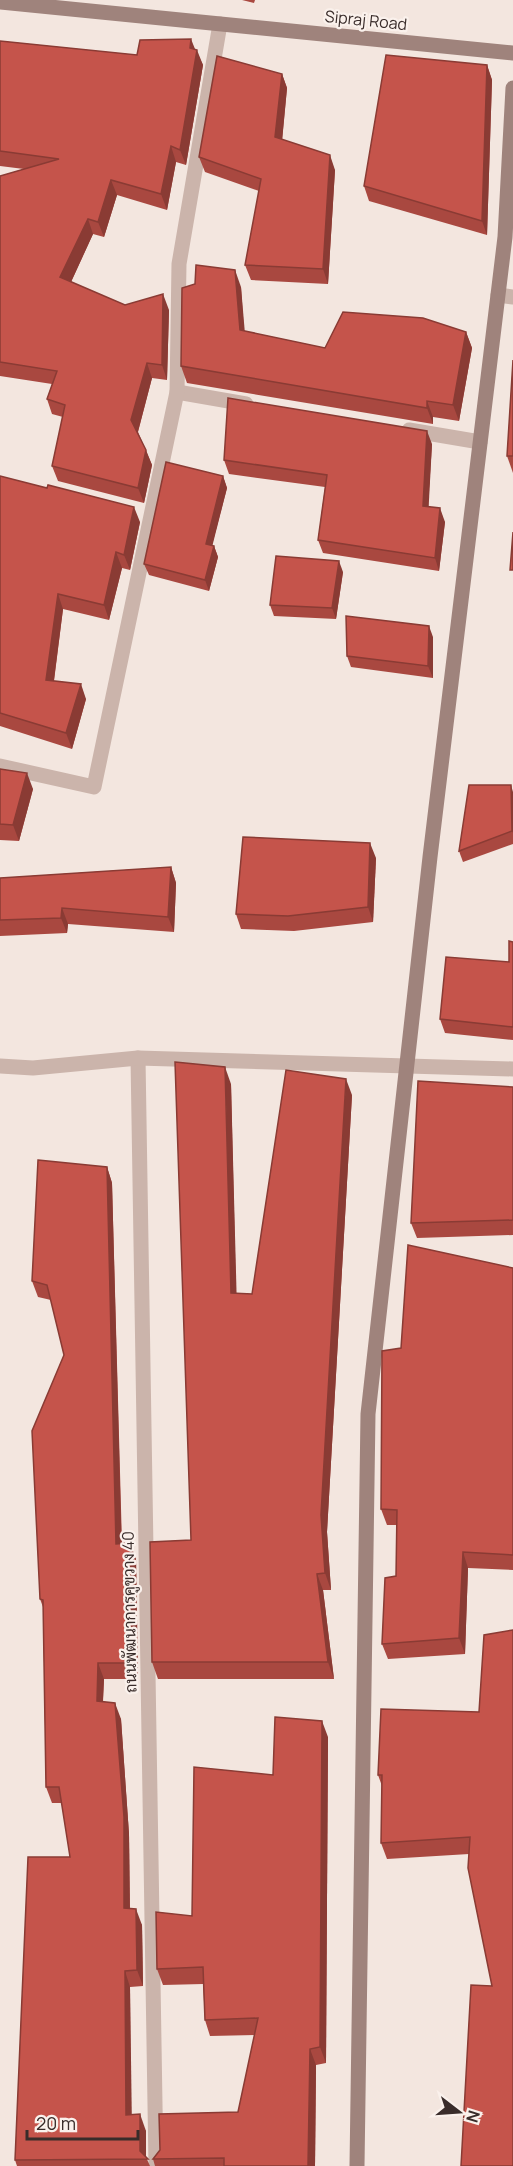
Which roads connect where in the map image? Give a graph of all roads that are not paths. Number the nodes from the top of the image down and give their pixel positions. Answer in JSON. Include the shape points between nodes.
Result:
{"nodes":[{"id":1,"x":0,"y":2,"type":"edge"},
{"id":2,"x":220,"y":24,"type":"junction"},
{"id":3,"x":513,"y":53,"type":"edge"},
{"id":4,"x":513,"y":88,"type":"edge"},
{"id":5,"x":506,"y":296,"type":"edge"},
{"id":6,"x":177,"y":392,"type":"junction"},
{"id":7,"x":259,"y":406,"type":"edge"},
{"id":8,"x":399,"y":428,"type":"edge"},
{"id":9,"x":480,"y":442,"type":"junction"},
{"id":10,"x":0,"y":766,"type":"edge"},
{"id":11,"x":138,"y":1058,"type":"junction"},
{"id":12,"x":407,"y":1065,"type":"junction"},
{"id":13,"x":0,"y":1066,"type":"edge"},
{"id":14,"x":513,"y":1069,"type":"edge"},
{"id":15,"x":156,"y":2166,"type":"edge"},
{"id":16,"x":357,"y":2166,"type":"edge"}],
"edges":[{"from":1,"to":2,"type":"street","name":"Sipraj Road"},
{"from":2,"to":3,"type":"street","name":"Sipraj Road"},
{"from":2,"to":6,"type":"street","via":[[179,264]]},
{"from":4,"to":5,"type":"street"},
{"from":5,"to":9,"type":"street"},
{"from":6,"to":7,"type":"street"},
{"from":6,"to":10,"type":"street","via":[[144,514],[94,788]]},
{"from":8,"to":9,"type":"street"},
{"from":9,"to":12,"type":"street"},
{"from":11,"to":12,"type":"street"},
{"from":11,"to":13,"type":"street","via":[[33,1068]]},
{"from":11,"to":15,"type":"street","name":"ถนนพัฒนาการคูขวาง 40"},
{"from":12,"to":14,"type":"street"},
{"from":12,"to":16,"type":"street","via":[[369,1414]]}]}
